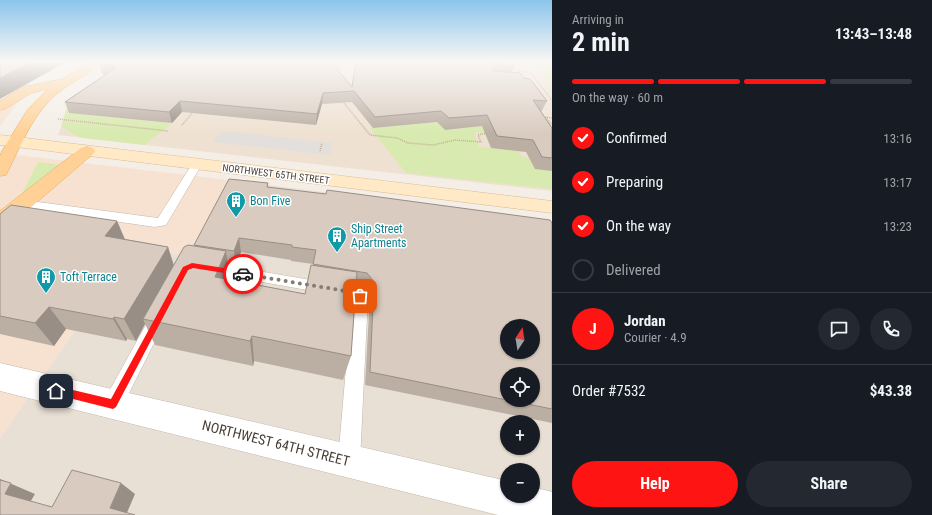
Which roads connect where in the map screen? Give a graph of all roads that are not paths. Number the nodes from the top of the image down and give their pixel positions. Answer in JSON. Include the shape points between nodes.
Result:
{"nodes":[{"id":1,"x":45,"y":86,"type":"edge"},
{"id":2,"x":59,"y":86,"type":"edge"},
{"id":3,"x":2,"y":104,"type":"edge"},
{"id":4,"x":8,"y":141,"type":"edge"},
{"id":5,"x":87,"y":151,"type":"junction"},
{"id":6,"x":197,"y":164,"type":"junction"},
{"id":7,"x":0,"y":171,"type":"edge"},
{"id":8,"x":23,"y":204,"type":"junction"},
{"id":9,"x":552,"y":207,"type":"edge"},
{"id":10,"x":0,"y":221,"type":"edge"},
{"id":11,"x":192,"y":265,"type":"edge"},
{"id":12,"x":166,"y":304,"type":"edge"},
{"id":13,"x":0,"y":377,"type":"edge"},
{"id":14,"x":113,"y":404,"type":"junction"},
{"id":15,"x":349,"y":461,"type":"junction"},
{"id":16,"x":552,"y":510,"type":"edge"}],
"edges":[{"from":1,"to":3,"type":"main road","via":[[27,90]]},
{"from":2,"to":4,"type":"main road","via":[[39,104]]},
{"from":4,"to":5,"type":"street","name":"NORTHWEST 65TH STREET"},
{"from":4,"to":7,"type":"main road"},
{"from":5,"to":6,"type":"street","name":"NORTHWEST 65TH STREET"},
{"from":5,"to":8,"type":"main road"},
{"from":6,"to":8,"type":"lane","via":[[162,222],[154,224]]},
{"from":6,"to":9,"type":"street","name":"NORTHWEST 65TH STREET"},
{"from":8,"to":10,"type":"main road"},
{"from":11,"to":15,"type":"lane","via":[[358,293],[360,296]]},
{"from":12,"to":14,"type":"lane"},
{"from":13,"to":14,"type":"street","name":"NORTHWEST 64TH STREET"},
{"from":14,"to":15,"type":"street","name":"NORTHWEST 64TH STREET"},
{"from":15,"to":16,"type":"street","name":"NORTHWEST 64TH STREET"}]}
